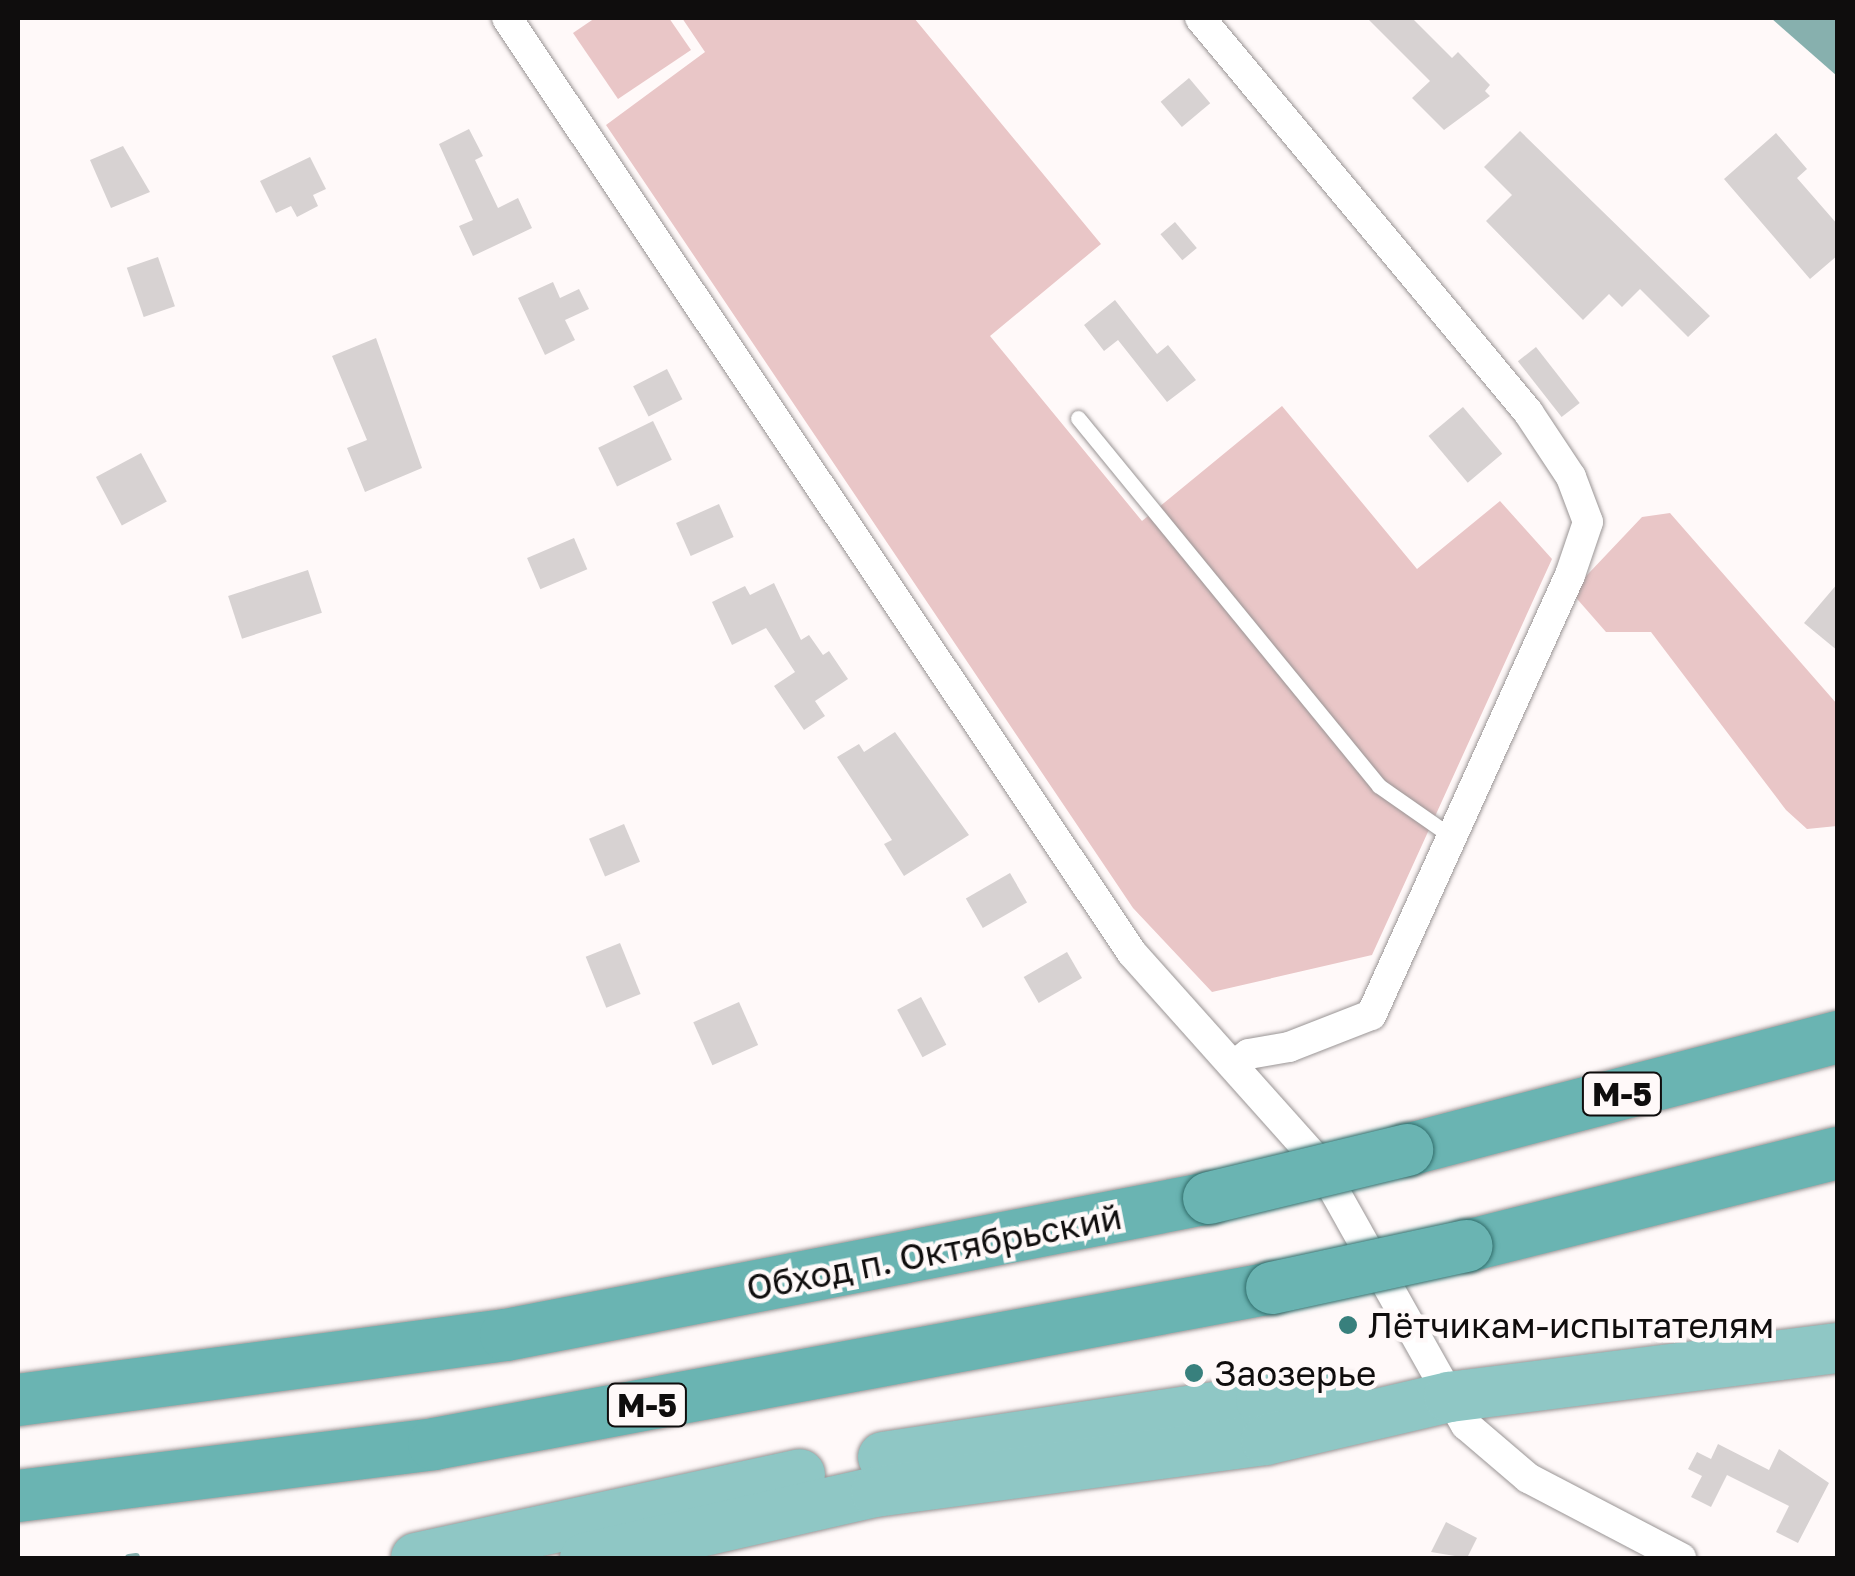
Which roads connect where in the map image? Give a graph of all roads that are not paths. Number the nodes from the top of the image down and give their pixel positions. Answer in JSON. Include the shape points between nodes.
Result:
{"nodes":[{"id":1,"x":507,"y":18,"type":"edge"},
{"id":2,"x":1200,"y":18,"type":"edge"},
{"id":3,"x":1078,"y":418,"type":"dead end"},
{"id":4,"x":1452,"y":837,"type":"junction"},
{"id":5,"x":1838,"y":1037,"type":"edge"},
{"id":6,"x":1234,"y":1066,"type":"junction"},
{"id":7,"x":1838,"y":1153,"type":"edge"},
{"id":8,"x":1838,"y":1348,"type":"edge"},
{"id":9,"x":1449,"y":1397,"type":"junction"},
{"id":10,"x":18,"y":1400,"type":"edge"},
{"id":11,"x":18,"y":1496,"type":"edge"},
{"id":12,"x":416,"y":1558,"type":"edge"},
{"id":13,"x":586,"y":1558,"type":"edge"},
{"id":14,"x":1682,"y":1558,"type":"edge"}],
"edges":[{"from":1,"to":6,"type":"street","via":[[1132,953]]},
{"from":2,"to":4,"type":"street","via":[[1528,412],[1571,477],[1588,522]]},
{"from":3,"to":4,"type":"lane","via":[[1379,786]]},
{"from":4,"to":6,"type":"street","via":[[1371,1015],[1290,1047],[1248,1054]]},
{"from":5,"to":10,"type":"highway","name":"Обход п. Октябрьский","number":"М-5","bridge":true,"via":[[1208,1198],[506,1336]]},
{"from":6,"to":9,"type":"street","via":[[1317,1160]]},
{"from":7,"to":11,"type":"highway","number":"М-5","bridge":true,"via":[[1272,1288],[434,1444]]},
{"from":8,"to":9,"type":"main road"},
{"from":9,"to":12,"type":"main road","via":[[1261,1400],[872,1458]]},
{"from":9,"to":13,"type":"main road","via":[[1266,1440],[876,1492]]},
{"from":9,"to":14,"type":"street","via":[[1466,1426],[1506,1464]]}]}
